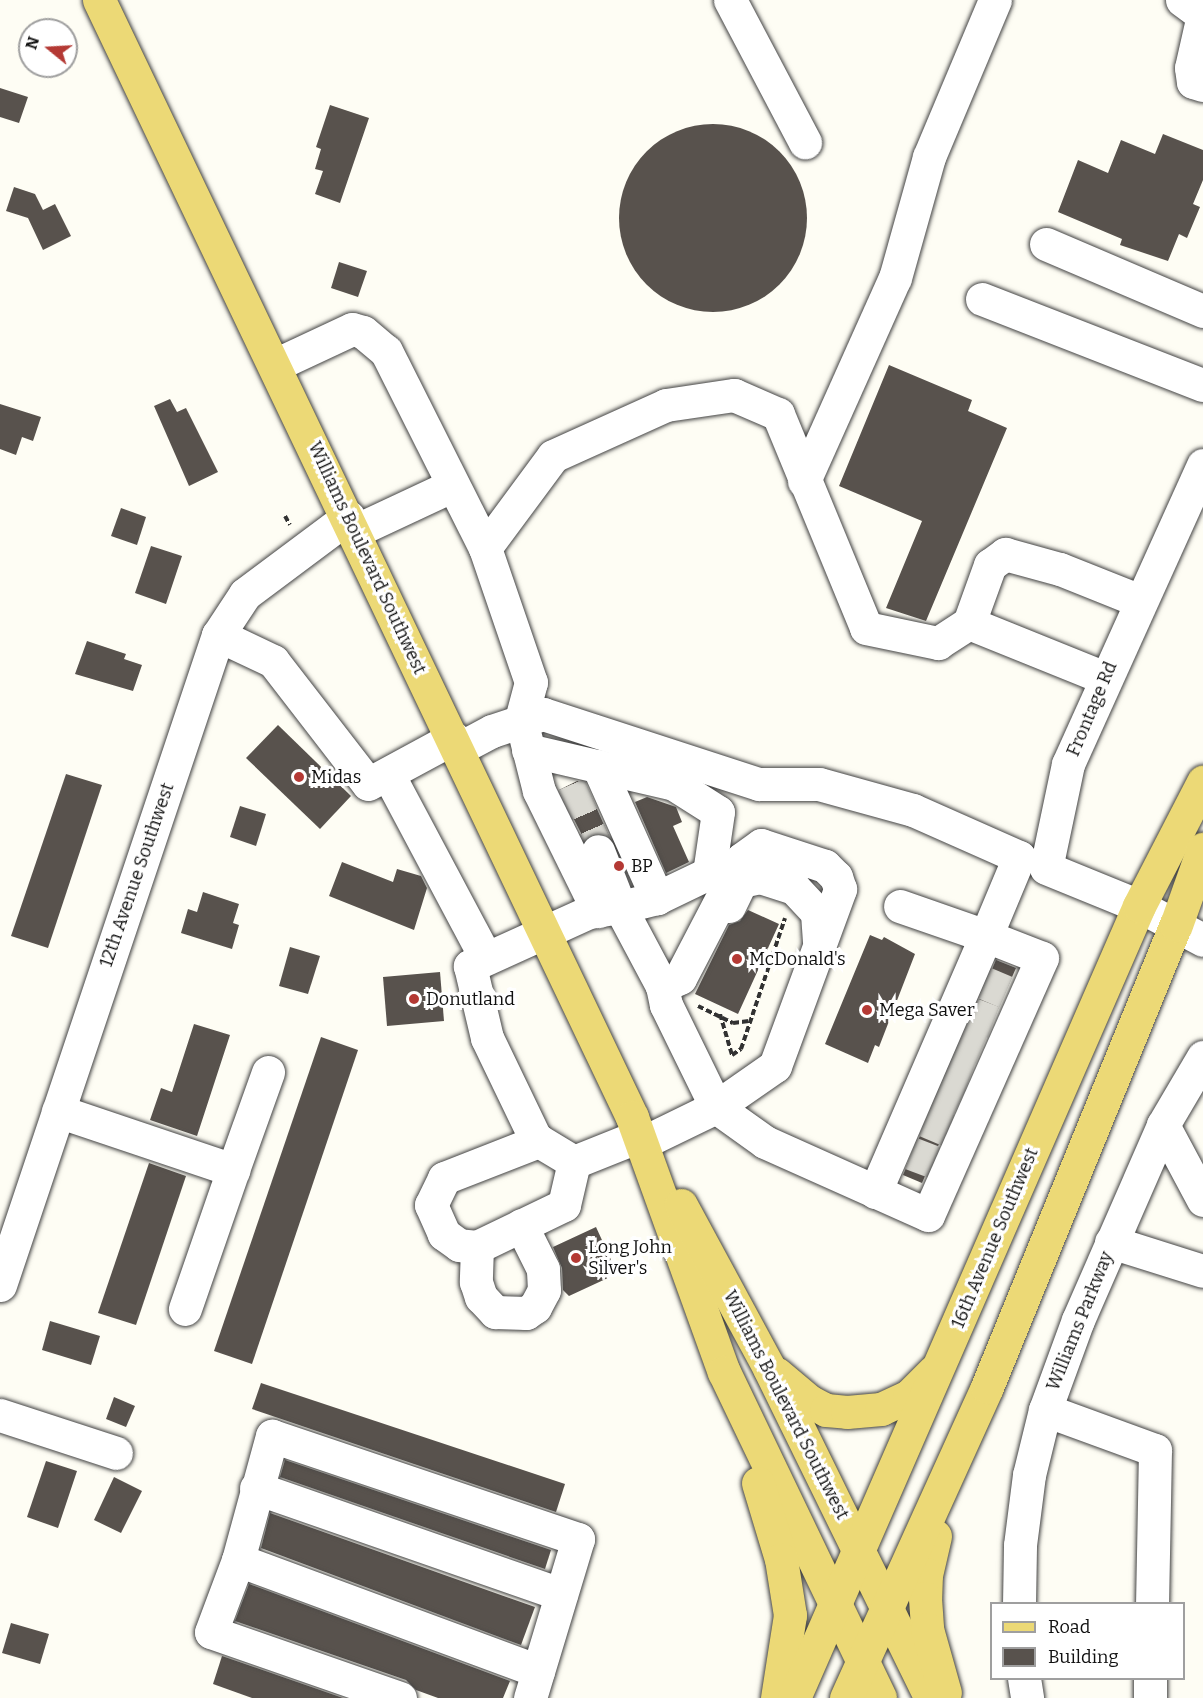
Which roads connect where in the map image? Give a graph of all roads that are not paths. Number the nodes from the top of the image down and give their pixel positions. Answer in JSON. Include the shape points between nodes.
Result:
{"nodes":[{"id":1,"x":99,"y":0,"type":"edge"},
{"id":2,"x":730,"y":0,"type":"edge"},
{"id":3,"x":995,"y":0,"type":"edge"},
{"id":4,"x":1182,"y":0,"type":"edge"},
{"id":5,"x":1203,"y":15,"type":"edge"},
{"id":6,"x":1203,"y":85,"type":"edge"},
{"id":7,"x":805,"y":142,"type":"dead end"},
{"id":8,"x":1046,"y":244,"type":"dead end"},
{"id":9,"x":982,"y":299,"type":"dead end"},
{"id":10,"x":1202,"y":310,"type":"edge"},
{"id":11,"x":275,"y":366,"type":"junction"},
{"id":12,"x":1203,"y":385,"type":"edge"},
{"id":13,"x":1203,"y":465,"type":"edge"},
{"id":14,"x":804,"y":481,"type":"junction"},
{"id":15,"x":453,"y":485,"type":"junction"},
{"id":16,"x":352,"y":524,"type":"junction"},
{"id":17,"x":485,"y":548,"type":"junction"},
{"id":18,"x":1140,"y":601,"type":"junction"},
{"id":19,"x":969,"y":623,"type":"junction"},
{"id":20,"x":218,"y":635,"type":"junction"},
{"id":21,"x":1105,"y":678,"type":"junction"},
{"id":22,"x":535,"y":742,"type":"junction"},
{"id":23,"x":455,"y":743,"type":"junction"},
{"id":24,"x":598,"y":766,"type":"junction"},
{"id":25,"x":388,"y":774,"type":"junction"},
{"id":26,"x":1203,"y":782,"type":"edge"},
{"id":27,"x":568,"y":785,"type":"tunnel mouth"},
{"id":28,"x":1203,"y":849,"type":"edge"},
{"id":29,"x":598,"y":851,"type":"tunnel mouth"},
{"id":30,"x":1033,"y":862,"type":"junction"},
{"id":31,"x":657,"y":897,"type":"junction"},
{"id":32,"x":900,"y":906,"type":"dead end"},
{"id":33,"x":1139,"y":906,"type":"junction"},
{"id":34,"x":609,"y":909,"type":"junction"},
{"id":35,"x":813,"y":917,"type":"junction"},
{"id":36,"x":544,"y":930,"type":"junction"},
{"id":37,"x":1189,"y":932,"type":"edge"},
{"id":38,"x":986,"y":936,"type":"junction"},
{"id":39,"x":486,"y":958,"type":"junction"},
{"id":40,"x":671,"y":982,"type":"junction"},
{"id":41,"x":996,"y":987,"type":"junction"},
{"id":42,"x":1203,"y":1057,"type":"edge"},
{"id":43,"x":960,"y":1071,"type":"junction"},
{"id":44,"x":268,"y":1072,"type":"dead end"},
{"id":45,"x":716,"y":1107,"type":"junction"},
{"id":46,"x":58,"y":1111,"type":"junction"},
{"id":47,"x":1163,"y":1125,"type":"junction"},
{"id":48,"x":640,"y":1134,"type":"junction"},
{"id":49,"x":537,"y":1142,"type":"junction"},
{"id":50,"x":923,"y":1157,"type":"junction"},
{"id":51,"x":574,"y":1162,"type":"junction"},
{"id":52,"x":232,"y":1170,"type":"junction"},
{"id":53,"x":875,"y":1192,"type":"junction"},
{"id":54,"x":1203,"y":1200,"type":"edge"},
{"id":55,"x":1111,"y":1242,"type":"junction"},
{"id":56,"x":1203,"y":1271,"type":"edge"},
{"id":57,"x":0,"y":1285,"type":"edge"},
{"id":58,"x":185,"y":1309,"type":"dead end"},
{"id":59,"x":940,"y":1366,"type":"junction"},
{"id":60,"x":769,"y":1368,"type":"junction"},
{"id":61,"x":724,"y":1372,"type":"junction"},
{"id":62,"x":1045,"y":1410,"type":"junction"},
{"id":63,"x":0,"y":1416,"type":"edge"},
{"id":64,"x":116,"y":1453,"type":"dead end"},
{"id":65,"x":956,"y":1456,"type":"junction"},
{"id":66,"x":256,"y":1488,"type":"junction"},
{"id":67,"x":860,"y":1551,"type":"junction"},
{"id":68,"x":238,"y":1560,"type":"junction"},
{"id":69,"x":561,"y":1594,"type":"junction"},
{"id":70,"x":1019,"y":1602,"type":"edge"},
{"id":71,"x":1152,"y":1602,"type":"edge"},
{"id":72,"x":834,"y":1604,"type":"junction"},
{"id":73,"x":888,"y":1608,"type":"junction"},
{"id":74,"x":862,"y":1662,"type":"junction"},
{"id":75,"x":1024,"y":1680,"type":"edge"},
{"id":76,"x":1150,"y":1680,"type":"edge"},
{"id":77,"x":534,"y":1684,"type":"edge"},
{"id":78,"x":400,"y":1698,"type":"edge"},
{"id":79,"x":777,"y":1698,"type":"edge"},
{"id":80,"x":794,"y":1698,"type":"edge"},
{"id":81,"x":846,"y":1698,"type":"edge"},
{"id":82,"x":880,"y":1698,"type":"edge"},
{"id":83,"x":931,"y":1698,"type":"edge"},
{"id":84,"x":947,"y":1698,"type":"edge"},
{"id":85,"x":1027,"y":1698,"type":"edge"},
{"id":86,"x":1150,"y":1698,"type":"edge"}],
"edges":[{"from":1,"to":11,"type":"main road","name":"Williams Boulevard Southwest"},
{"from":2,"to":7,"type":"street"},
{"from":3,"to":14,"type":"street","via":[[929,157],[896,278]]},
{"from":4,"to":5,"type":"street"},
{"from":5,"to":6,"type":"street","via":[[1191,68],[1193,82]]},
{"from":8,"to":10,"type":"street"},
{"from":9,"to":12,"type":"street"},
{"from":11,"to":15,"type":"street","via":[[352,329],[363,332],[386,351]]},
{"from":11,"to":16,"type":"main road","name":"Williams Boulevard Southwest"},
{"from":13,"to":18,"type":"street","name":"Frontage Rd"},
{"from":14,"to":17,"type":"street","via":[[778,414],[734,395],[666,405],[553,456]]},
{"from":14,"to":19,"type":"street","via":[[866,628],[938,643]]},
{"from":15,"to":16,"type":"street","name":"12th Avenue Southwest"},
{"from":15,"to":17,"type":"street"},
{"from":16,"to":20,"type":"street","name":"12th Avenue Southwest","via":[[245,594]]},
{"from":16,"to":23,"type":"main road","name":"Williams Boulevard Southwest"},
{"from":17,"to":22,"type":"street","via":[[531,682]]},
{"from":18,"to":19,"type":"street","via":[[1060,569],[1005,554],[990,565]]},
{"from":18,"to":21,"type":"street","name":"Frontage Rd"},
{"from":19,"to":21,"type":"street"},
{"from":20,"to":25,"type":"street","via":[[273,661],[368,784]]},
{"from":20,"to":46,"type":"street","name":"12th Avenue Southwest"},
{"from":21,"to":30,"type":"street","name":"Frontage Rd"},
{"from":22,"to":23,"type":"street"},
{"from":22,"to":24,"type":"street"},
{"from":22,"to":27,"type":"street"},
{"from":22,"to":30,"type":"street","via":[[543,714],[759,784],[819,784],[913,810]]},
{"from":22,"to":34,"type":"street","via":[[539,790]]},
{"from":23,"to":25,"type":"street"},
{"from":23,"to":36,"type":"main road","name":"Williams Boulevard Southwest"},
{"from":24,"to":31,"type":"street"},
{"from":24,"to":31,"type":"street","via":[[674,784],[718,812],[709,873]]},
{"from":25,"to":39,"type":"street"},
{"from":26,"to":33,"type":"main road","name":"16th Avenue Southwest"},
{"from":28,"to":37,"type":"main road"},
{"from":29,"to":34,"type":"street"},
{"from":30,"to":33,"type":"street"},
{"from":30,"to":38,"type":"street","name":"Frontage Rd"},
{"from":31,"to":34,"type":"street"},
{"from":32,"to":38,"type":"street"},
{"from":33,"to":37,"type":"street"},
{"from":33,"to":59,"type":"main road","name":"16th Avenue Southwest"},
{"from":34,"to":36,"type":"street"},
{"from":34,"to":40,"type":"street"},
{"from":35,"to":40,"type":"street","via":[[819,897],[803,868],[769,859],[741,881],[697,977]]},
{"from":35,"to":40,"type":"street","via":[[840,889],[836,877],[825,866],[761,845],[742,859]]},
{"from":35,"to":45,"type":"street","via":[[775,1066]]},
{"from":36,"to":39,"type":"street"},
{"from":36,"to":48,"type":"main road","name":"Williams Boulevard Southwest"},
{"from":37,"to":65,"type":"main road"},
{"from":38,"to":41,"type":"street","name":"Frontage Rd"},
{"from":38,"to":41,"type":"street","via":[[1042,958]]},
{"from":39,"to":49,"type":"street","via":[[470,966],[487,1038]]},
{"from":40,"to":45,"type":"street","via":[[666,1005]]},
{"from":41,"to":43,"type":"street"},
{"from":41,"to":43,"type":"street"},
{"from":42,"to":47,"type":"street","name":"Williams Parkway"},
{"from":43,"to":50,"type":"street"},
{"from":43,"to":50,"type":"street"},
{"from":44,"to":52,"type":"street"},
{"from":45,"to":48,"type":"street"},
{"from":45,"to":53,"type":"street","via":[[765,1142]]},
{"from":46,"to":52,"type":"street"},
{"from":46,"to":57,"type":"street","name":"12th Avenue Southwest"},
{"from":47,"to":54,"type":"street"},
{"from":47,"to":55,"type":"street","name":"Williams Parkway"},
{"from":48,"to":51,"type":"street"},
{"from":48,"to":60,"type":"main road","name":"Williams Boulevard Southwest"},
{"from":48,"to":61,"type":"main road","name":"Williams Boulevard Southwest"},
{"from":49,"to":51,"type":"street"},
{"from":49,"to":51,"type":"street","via":[[444,1178],[431,1205],[444,1234],[459,1245],[498,1236],[564,1205]]},
{"from":50,"to":53,"type":"street"},
{"from":50,"to":53,"type":"street","via":[[928,1215]]},
{"from":52,"to":58,"type":"street"},
{"from":55,"to":56,"type":"street"},
{"from":55,"to":62,"type":"street","name":"Williams Parkway"},
{"from":59,"to":60,"type":"main road","via":[[909,1396],[881,1409],[847,1412],[809,1401]]},
{"from":59,"to":67,"type":"main road","name":"16th Avenue Southwest"},
{"from":60,"to":67,"type":"main road","name":"Williams Boulevard Southwest"},
{"from":61,"to":72,"type":"main road","name":"Williams Boulevard Southwest"},
{"from":61,"to":79,"type":"main road","via":[[782,1559],[790,1616]]},
{"from":62,"to":70,"type":"street","name":"Williams Parkway","via":[[1029,1475],[1020,1545]]},
{"from":62,"to":71,"type":"street","via":[[1155,1450]]},
{"from":63,"to":64,"type":"street"},
{"from":65,"to":73,"type":"main road"},
{"from":65,"to":84,"type":"main road","via":[[926,1574],[927,1629]]},
{"from":66,"to":68,"type":"street"},
{"from":66,"to":69,"type":"street"},
{"from":66,"to":69,"type":"street","via":[[272,1436],[578,1539]]},
{"from":67,"to":72,"type":"main road","name":"16th Avenue Southwest"},
{"from":67,"to":73,"type":"main road","name":"Williams Boulevard Southwest"},
{"from":68,"to":77,"type":"street"},
{"from":68,"to":78,"type":"street","via":[[211,1632]]},
{"from":69,"to":77,"type":"street"},
{"from":72,"to":74,"type":"main road","name":"Williams Boulevard Southwest"},
{"from":72,"to":80,"type":"main road","name":"16th Avenue Southwest"},
{"from":73,"to":74,"type":"main road"},
{"from":73,"to":83,"type":"main road","name":"Williams Boulevard Southwest"},
{"from":74,"to":81,"type":"main road"},
{"from":74,"to":82,"type":"main road","name":"Williams Boulevard Southwest"},
{"from":75,"to":85,"type":"street"},
{"from":76,"to":86,"type":"street"}]}
